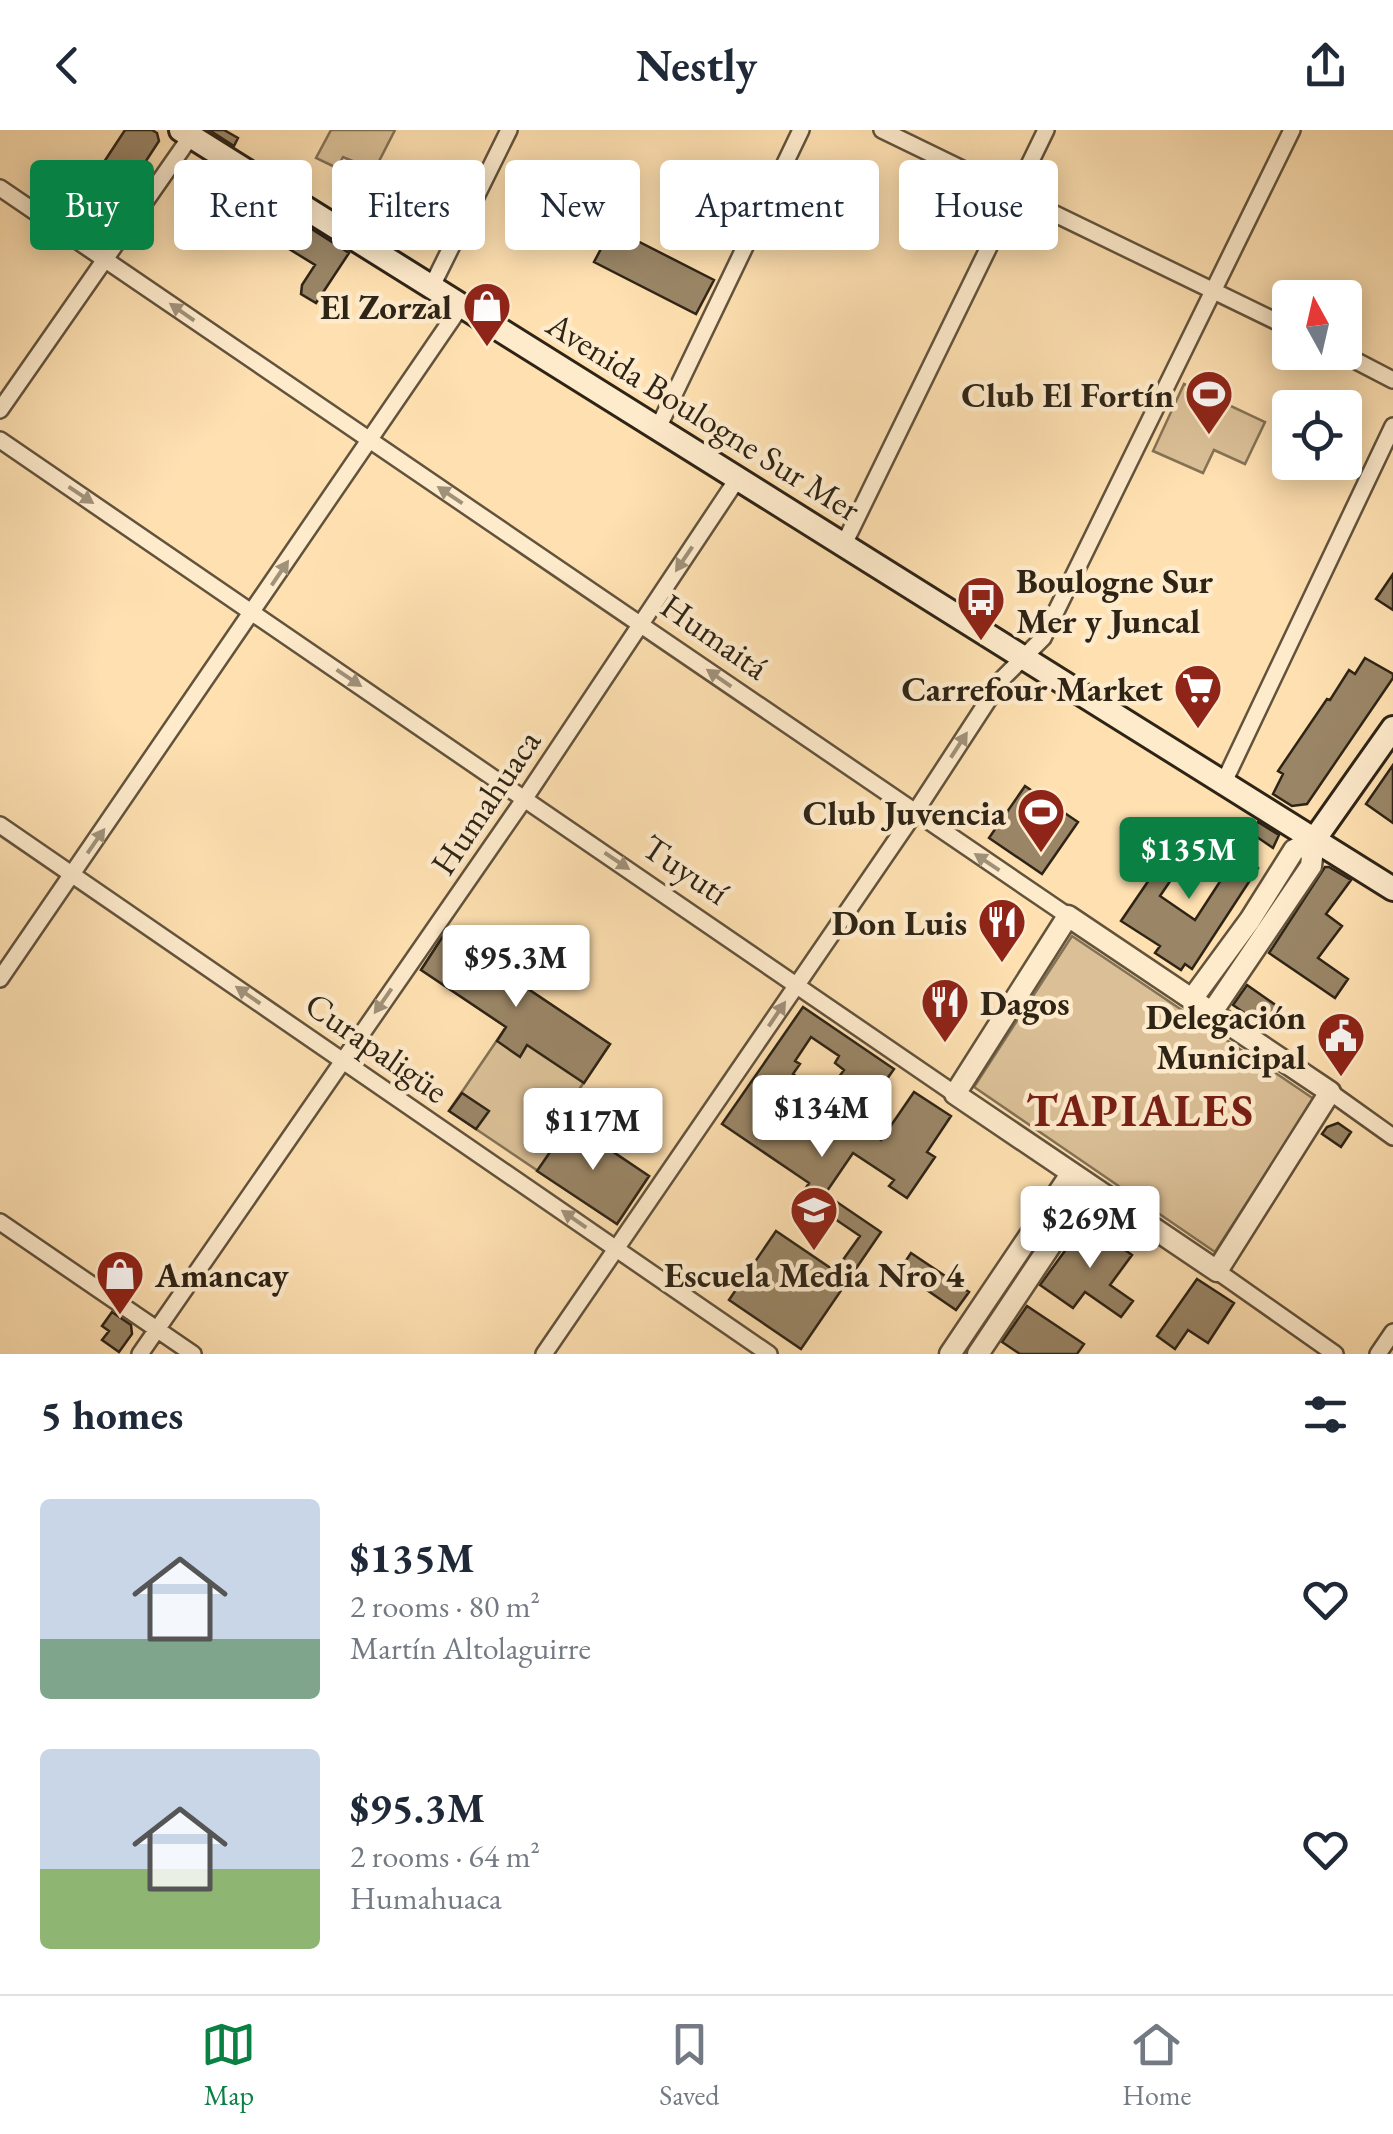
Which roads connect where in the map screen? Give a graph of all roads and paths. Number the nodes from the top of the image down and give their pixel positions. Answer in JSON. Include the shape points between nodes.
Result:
{"nodes":[{"id":1,"x":509,"y":130,"type":"edge"},
{"id":2,"x":801,"y":130,"type":"edge"},
{"id":3,"x":882,"y":130,"type":"edge"},
{"id":4,"x":1046,"y":130,"type":"edge"},
{"id":5,"x":1292,"y":130,"type":"edge"},
{"id":6,"x":189,"y":132,"type":"edge"},
{"id":7,"x":943,"y":160,"type":"edge"},
{"id":8,"x":1031,"y":160,"type":"edge"},
{"id":9,"x":0,"y":188,"type":"edge"},
{"id":10,"x":1058,"y":216,"type":"edge"},
{"id":11,"x":987,"y":250,"type":"edge"},
{"id":12,"x":103,"y":258,"type":"junction"},
{"id":13,"x":431,"y":288,"type":"junction"},
{"id":14,"x":1212,"y":288,"type":"junction"},
{"id":15,"x":461,"y":306,"type":"junction"},
{"id":16,"x":1272,"y":319,"type":"edge"},
{"id":17,"x":1362,"y":364,"type":"edge"},
{"id":18,"x":1393,"y":380,"type":"edge"},
{"id":19,"x":0,"y":410,"type":"edge"},
{"id":20,"x":1393,"y":426,"type":"edge"},
{"id":21,"x":658,"y":428,"type":"junction"},
{"id":22,"x":0,"y":440,"type":"edge"},
{"id":23,"x":369,"y":441,"type":"junction"},
{"id":24,"x":738,"y":478,"type":"junction"},
{"id":25,"x":844,"y":544,"type":"junction"},
{"id":26,"x":254,"y":612,"type":"junction"},
{"id":27,"x":641,"y":624,"type":"junction"},
{"id":28,"x":1023,"y":658,"type":"junction"},
{"id":29,"x":1393,"y":728,"type":"edge"},
{"id":30,"x":1223,"y":784,"type":"junction"},
{"id":31,"x":525,"y":798,"type":"junction"},
{"id":32,"x":914,"y":814,"type":"junction"},
{"id":33,"x":0,"y":825,"type":"edge"},
{"id":34,"x":1314,"y":840,"type":"junction"},
{"id":35,"x":73,"y":874,"type":"junction"},
{"id":36,"x":1393,"y":889,"type":"edge"},
{"id":37,"x":1068,"y":916,"type":"junction"},
{"id":38,"x":1258,"y":926,"type":"junction"},
{"id":39,"x":0,"y":978,"type":"edge"},
{"id":40,"x":797,"y":984,"type":"junction"},
{"id":41,"x":1192,"y":999,"type":"junction"},
{"id":42,"x":1212,"y":1012,"type":"junction"},
{"id":43,"x":342,"y":1060,"type":"junction"},
{"id":44,"x":1330,"y":1092,"type":"junction"},
{"id":45,"x":956,"y":1094,"type":"junction"},
{"id":46,"x":1393,"y":1137,"type":"edge"},
{"id":47,"x":1071,"y":1174,"type":"junction"},
{"id":48,"x":1090,"y":1186,"type":"junction"},
{"id":49,"x":0,"y":1222,"type":"edge"},
{"id":50,"x":617,"y":1249,"type":"junction"},
{"id":51,"x":1218,"y":1270,"type":"junction"},
{"id":52,"x":156,"y":1330,"type":"junction"},
{"id":53,"x":1393,"y":1332,"type":"edge"},
{"id":54,"x":140,"y":1354,"type":"edge"},
{"id":55,"x":192,"y":1354,"type":"edge"},
{"id":56,"x":544,"y":1354,"type":"edge"},
{"id":57,"x":769,"y":1354,"type":"edge"},
{"id":58,"x":950,"y":1354,"type":"edge"},
{"id":59,"x":978,"y":1354,"type":"edge"},
{"id":60,"x":1334,"y":1354,"type":"edge"},
{"id":61,"x":1378,"y":1354,"type":"edge"}],
"edges":[{"from":1,"to":13,"type":"street"},
{"from":2,"to":21,"type":"street"},
{"from":3,"to":7,"type":"street"},
{"from":4,"to":8,"type":"street"},
{"from":5,"to":14,"type":"street"},
{"from":6,"to":12,"type":"street"},
{"from":6,"to":13,"type":"main road","name":"Avenida Boulogne Sur Mer"},
{"from":9,"to":12,"type":"street","name":"Humaitá"},
{"from":10,"to":14,"type":"street"},
{"from":11,"to":25,"type":"street"},
{"from":12,"to":19,"type":"street"},
{"from":23,"to":12,"type":"street","name":"Humaitá","one_way":true},
{"from":13,"to":15,"type":"main road","name":"Avenida Boulogne Sur Mer"},
{"from":14,"to":16,"type":"street"},
{"from":14,"to":28,"type":"street","via":[[1043,638]]},
{"from":15,"to":21,"type":"main road","name":"Avenida Boulogne Sur Mer"},
{"from":15,"to":23,"type":"street"},
{"from":17,"to":18,"type":"street"},
{"from":20,"to":30,"type":"street"},
{"from":21,"to":24,"type":"main road","name":"Avenida Boulogne Sur Mer"},
{"from":22,"to":26,"type":"street","name":"Tuyutí","one_way":true},
{"from":26,"to":23,"type":"street","one_way":true},
{"from":27,"to":23,"type":"street","name":"Humaitá","one_way":true},
{"from":24,"to":25,"type":"main road","name":"Avenida Boulogne Sur Mer"},
{"from":24,"to":27,"type":"street","name":"Humahuaca","one_way":true},
{"from":25,"to":28,"type":"main road","name":"Avenida Boulogne Sur Mer"},
{"from":26,"to":31,"type":"street","name":"Tuyutí","one_way":true},
{"from":35,"to":26,"type":"street","one_way":true},
{"from":27,"to":31,"type":"street","name":"Humahuaca"},
{"from":32,"to":27,"type":"street","name":"Humaitá","one_way":true},
{"from":28,"to":30,"type":"main road","name":"Avenida Boulogne Sur Mer"},
{"from":32,"to":28,"type":"street","one_way":true,"via":[[1002,679]]},
{"from":29,"to":34,"type":"main road"},
{"from":30,"to":34,"type":"main road","name":"Avenida Boulogne Sur Mer"},
{"from":31,"to":40,"type":"street","name":"Tuyutí","one_way":true},
{"from":31,"to":43,"type":"street","name":"Humahuaca","one_way":true},
{"from":37,"to":32,"type":"street","name":"Humaitá","one_way":true},
{"from":32,"to":40,"type":"street"},
{"from":33,"to":35,"type":"street","name":"Curapaligüe"},
{"from":34,"to":36,"type":"main road","name":"Avenida Boulogne Sur Mer"},
{"from":34,"to":38,"type":"street","via":[[1312,866]]},
{"from":35,"to":39,"type":"street"},
{"from":43,"to":35,"type":"street","name":"Curapaligüe","one_way":true},
{"from":37,"to":41,"type":"street","name":"Humaitá"},
{"from":37,"to":45,"type":"street"},
{"from":38,"to":41,"type":"street"},
{"from":38,"to":42,"type":"street"},
{"from":40,"to":45,"type":"street","name":"Tuyutí"},
{"from":50,"to":40,"type":"street","one_way":true},
{"from":41,"to":42,"type":"street","name":"Humaitá"},
{"from":42,"to":44,"type":"street","name":"Humaitá"},
{"from":50,"to":43,"type":"street","name":"Curapaligüe","one_way":true},
{"from":43,"to":52,"type":"street","name":"Humahuaca"},
{"from":44,"to":46,"type":"street","name":"Humaitá"},
{"from":44,"to":51,"type":"street"},
{"from":45,"to":47,"type":"street","name":"Tuyutí"},
{"from":47,"to":48,"type":"street","name":"Tuyutí"},
{"from":47,"to":58,"type":"street"},
{"from":48,"to":51,"type":"street","name":"Tuyutí"},
{"from":48,"to":59,"type":"street"},
{"from":49,"to":52,"type":"street"},
{"from":50,"to":56,"type":"street"},
{"from":50,"to":57,"type":"street","name":"Curapaligüe"},
{"from":51,"to":60,"type":"street","name":"Tuyutí"},
{"from":52,"to":54,"type":"street","name":"Humahuaca"},
{"from":52,"to":55,"type":"street"},
{"from":53,"to":61,"type":"street"}]}
